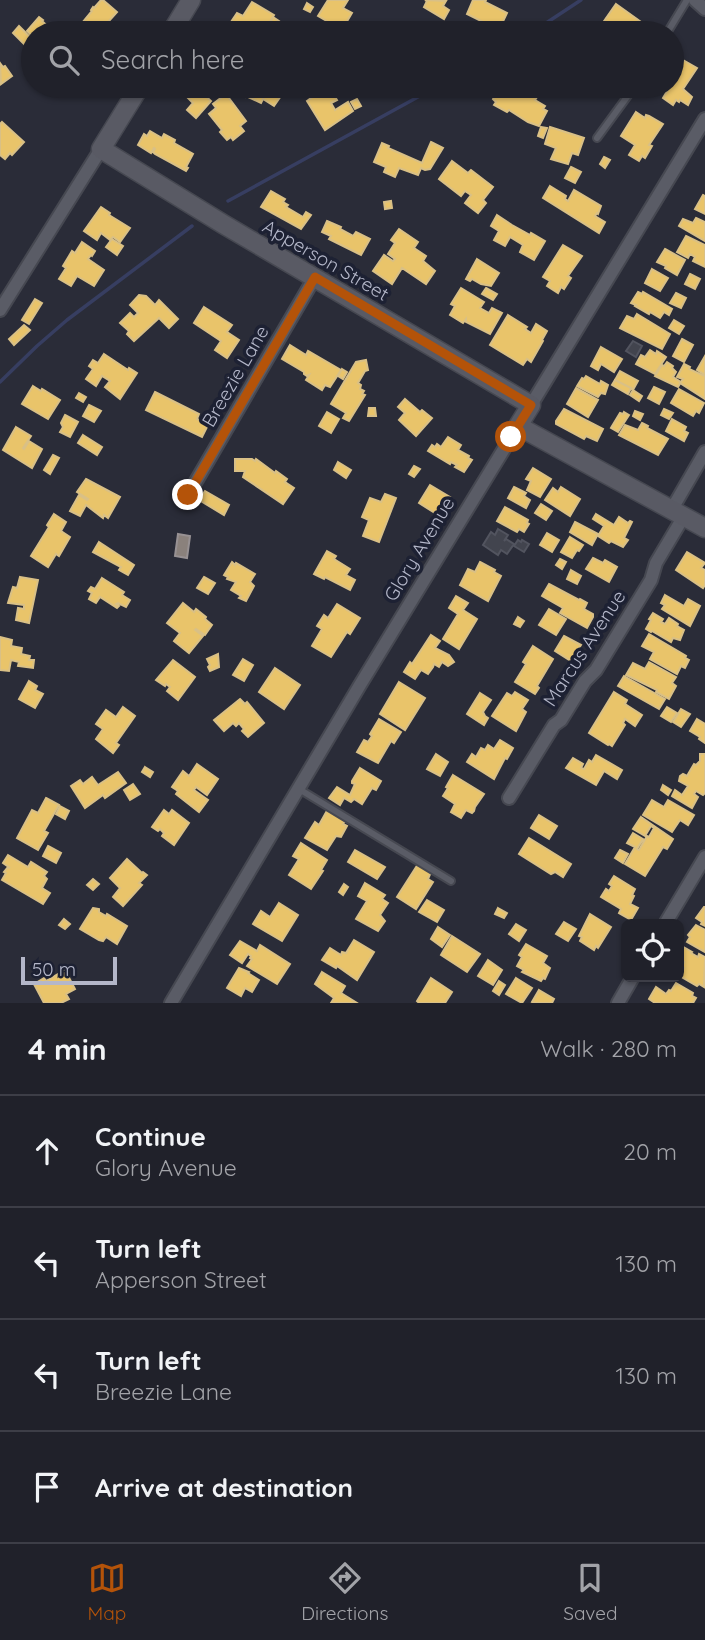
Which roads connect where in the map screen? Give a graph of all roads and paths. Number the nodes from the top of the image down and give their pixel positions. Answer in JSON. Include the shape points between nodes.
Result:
{"nodes":[{"id":1,"x":191,"y":0,"type":"edge"},
{"id":2,"x":687,"y":0,"type":"edge"},
{"id":3,"x":695,"y":0,"type":"edge"},
{"id":4,"x":705,"y":9,"type":"edge"},
{"id":5,"x":178,"y":21,"type":"edge"},
{"id":6,"x":674,"y":21,"type":"edge"},
{"id":7,"x":133,"y":98,"type":"edge"},
{"id":8,"x":626,"y":98,"type":"edge"},
{"id":9,"x":705,"y":119,"type":"edge"},
{"id":10,"x":597,"y":138,"type":"dead end"},
{"id":11,"x":101,"y":149,"type":"junction"},
{"id":12,"x":315,"y":277,"type":"junction"},
{"id":13,"x":2,"y":303,"type":"edge"},
{"id":14,"x":531,"y":405,"type":"junction"},
{"id":15,"x":518,"y":426,"type":"junction"},
{"id":16,"x":705,"y":452,"type":"edge"},
{"id":17,"x":188,"y":495,"type":"dead end"},
{"id":18,"x":678,"y":512,"type":"junction"},
{"id":19,"x":705,"y":528,"type":"edge"},
{"id":20,"x":299,"y":789,"type":"junction"},
{"id":21,"x":509,"y":798,"type":"dead end"},
{"id":22,"x":705,"y":857,"type":"edge"},
{"id":23,"x":451,"y":881,"type":"dead end"},
{"id":24,"x":668,"y":919,"type":"edge"},
{"id":25,"x":630,"y":982,"type":"edge"},
{"id":26,"x":171,"y":1003,"type":"edge"},
{"id":27,"x":618,"y":1003,"type":"edge"}],
"edges":[{"from":1,"to":5,"type":"street"},
{"from":2,"to":6,"type":"lane"},
{"from":3,"to":4,"type":"street"},
{"from":7,"to":11,"type":"street"},
{"from":8,"to":10,"type":"lane"},
{"from":9,"to":14,"type":"street","name":"Glory Avenue"},
{"from":11,"to":12,"type":"street","name":"Apperson Street"},
{"from":11,"to":13,"type":"street"},
{"from":12,"to":14,"type":"street","name":"Apperson Street"},
{"from":12,"to":17,"type":"street","name":"Breezie Lane"},
{"from":14,"to":15,"type":"street","name":"Glory Avenue"},
{"from":15,"to":18,"type":"street"},
{"from":15,"to":20,"type":"street","name":"Glory Avenue"},
{"from":16,"to":18,"type":"street","name":"Marcus Avenue"},
{"from":18,"to":19,"type":"street"},
{"from":18,"to":21,"type":"street","name":"Marcus Avenue","via":[[651,580]]},
{"from":20,"to":23,"type":"lane"},
{"from":20,"to":26,"type":"street","name":"Glory Avenue"},
{"from":22,"to":24,"type":"street"},
{"from":25,"to":27,"type":"street"}]}
